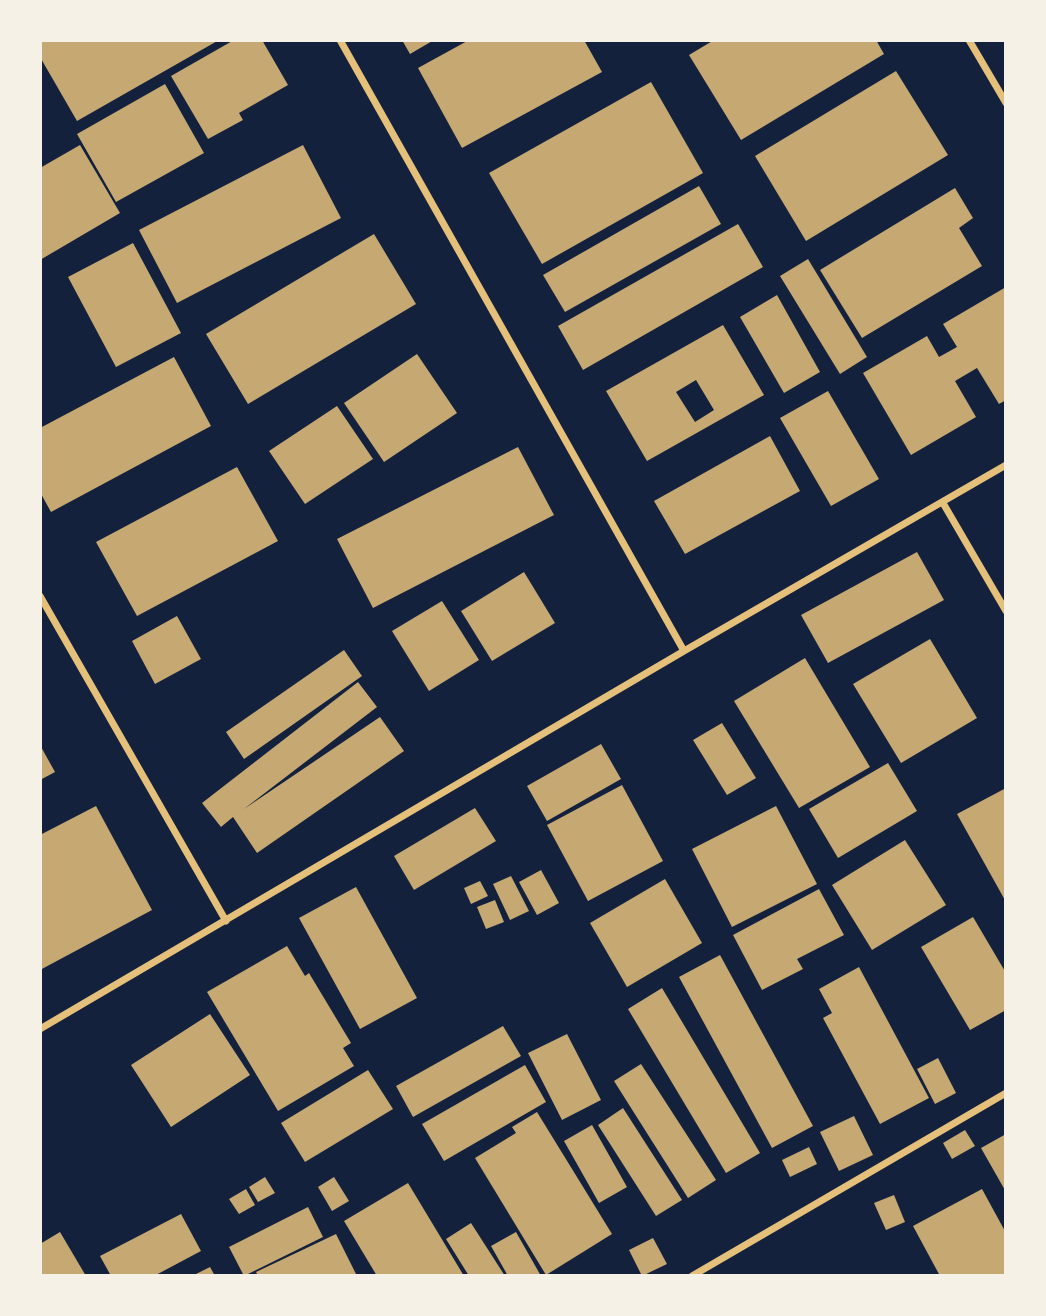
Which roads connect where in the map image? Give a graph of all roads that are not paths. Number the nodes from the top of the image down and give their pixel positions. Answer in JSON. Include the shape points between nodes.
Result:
{"nodes":[{"id":1,"x":340,"y":40,"type":"edge"},
{"id":2,"x":969,"y":40,"type":"edge"},
{"id":3,"x":1006,"y":103,"type":"edge"},
{"id":4,"x":1006,"y":465,"type":"edge"},
{"id":5,"x":943,"y":503,"type":"junction"},
{"id":6,"x":40,"y":596,"type":"edge"},
{"id":7,"x":1006,"y":611,"type":"edge"},
{"id":8,"x":684,"y":651,"type":"junction"},
{"id":9,"x":226,"y":922,"type":"junction"},
{"id":10,"x":40,"y":1029,"type":"edge"},
{"id":11,"x":1006,"y":1093,"type":"edge"},
{"id":12,"x":692,"y":1276,"type":"edge"}],
"edges":[{"from":1,"to":8,"type":"street"},
{"from":2,"to":3,"type":"street"},
{"from":4,"to":5,"type":"street"},
{"from":5,"to":7,"type":"street"},
{"from":5,"to":8,"type":"street"},
{"from":6,"to":9,"type":"street"},
{"from":8,"to":9,"type":"street"},
{"from":9,"to":10,"type":"street"},
{"from":11,"to":12,"type":"street"}]}
